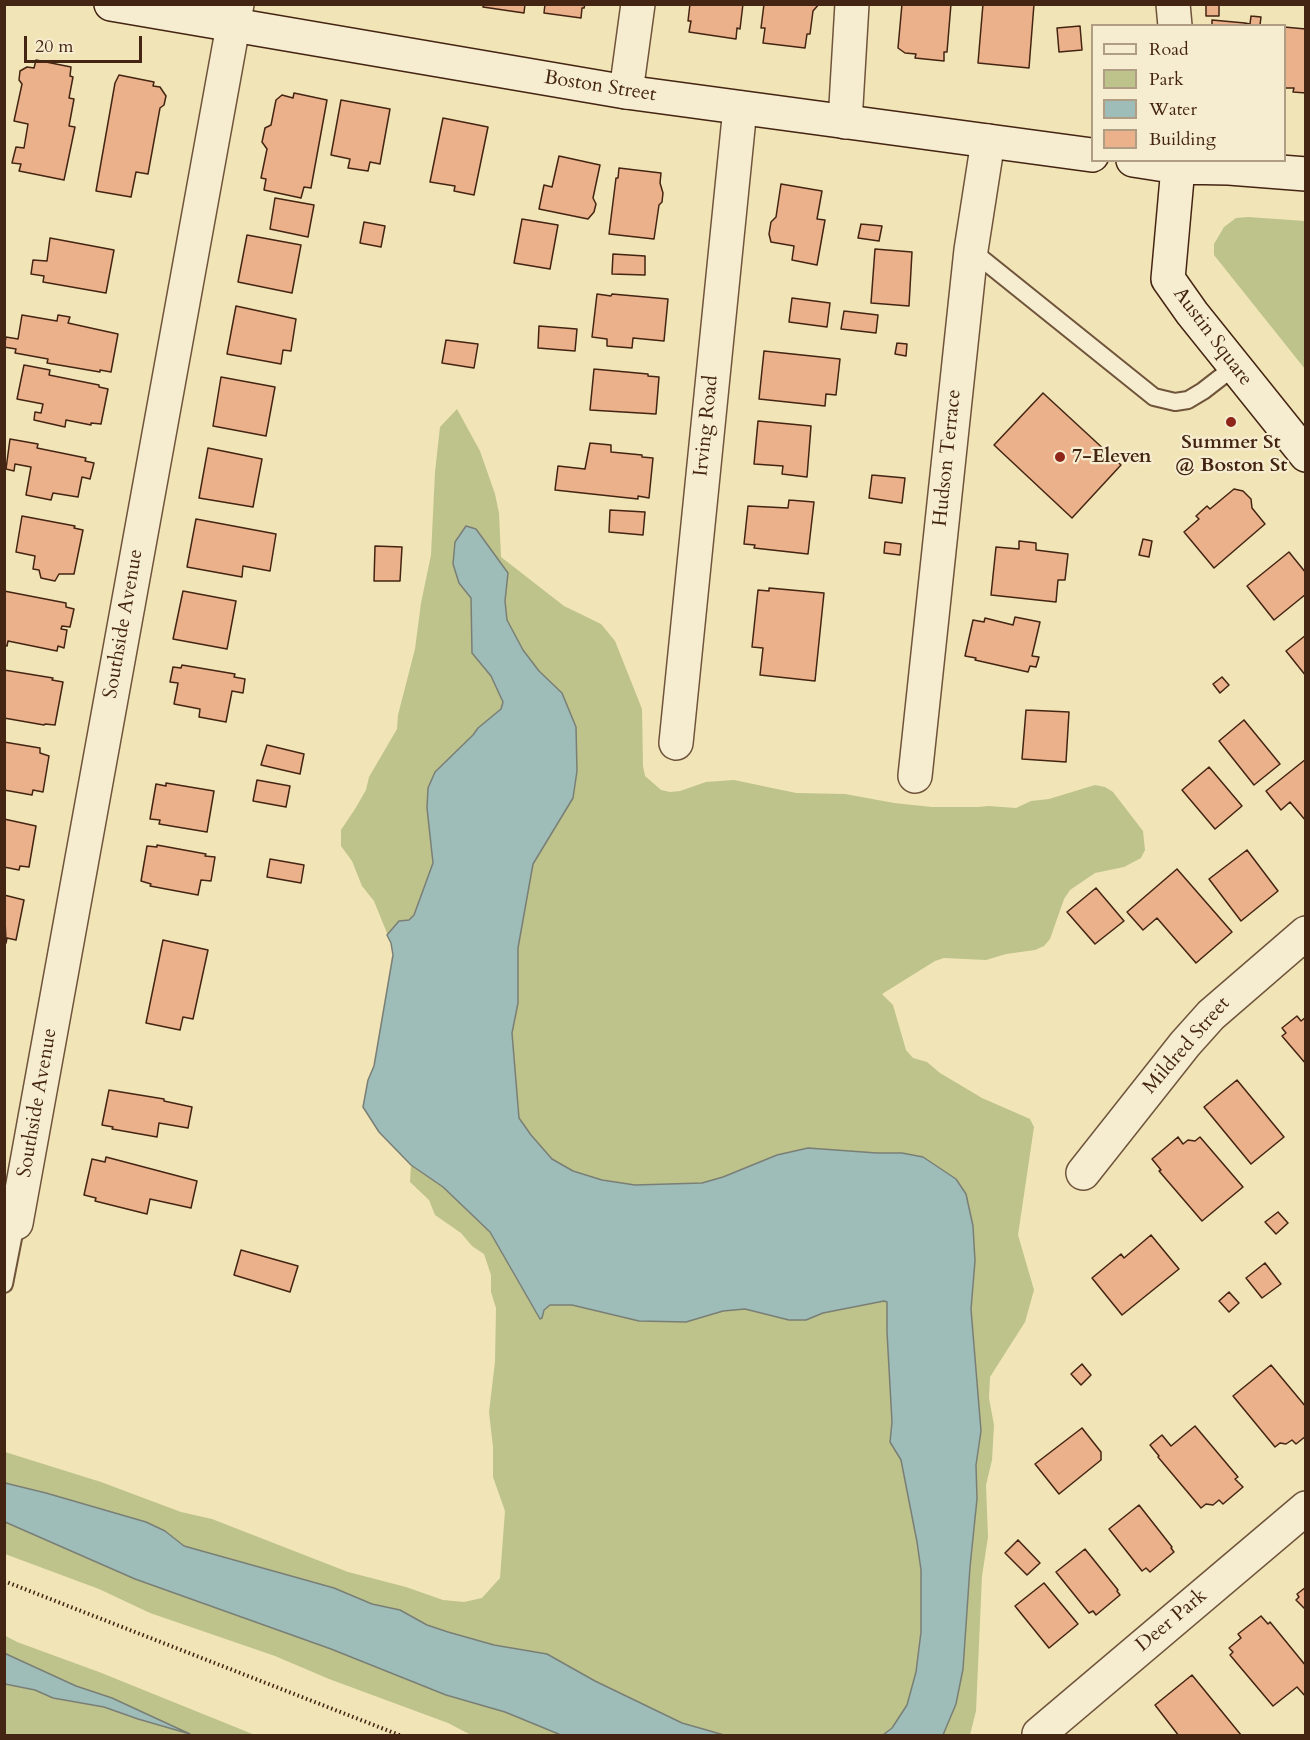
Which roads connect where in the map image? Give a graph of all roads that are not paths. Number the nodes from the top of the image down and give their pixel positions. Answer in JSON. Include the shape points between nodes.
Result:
{"nodes":[{"id":1,"x":111,"y":4,"type":"edge"},
{"id":2,"x":638,"y":4,"type":"edge"},
{"id":3,"x":852,"y":4,"type":"edge"},
{"id":4,"x":1173,"y":4,"type":"edge"},
{"id":5,"x":235,"y":15,"type":"edge"},
{"id":6,"x":1175,"y":24,"type":"edge"},
{"id":7,"x":626,"y":92,"type":"junction"},
{"id":8,"x":740,"y":108,"type":"junction"},
{"id":9,"x":845,"y":122,"type":"junction"},
{"id":10,"x":988,"y":141,"type":"junction"},
{"id":11,"x":1091,"y":154,"type":"edge"},
{"id":12,"x":1156,"y":162,"type":"edge"},
{"id":13,"x":1178,"y":164,"type":"edge"},
{"id":14,"x":1305,"y":174,"type":"edge"},
{"id":15,"x":970,"y":250,"type":"junction"},
{"id":16,"x":1234,"y":367,"type":"junction"},
{"id":17,"x":1305,"y":455,"type":"edge"},
{"id":18,"x":676,"y":743,"type":"dead end"},
{"id":19,"x":915,"y":776,"type":"dead end"},
{"id":20,"x":1305,"y":933,"type":"edge"},
{"id":21,"x":1083,"y":1173,"type":"dead end"},
{"id":22,"x":16,"y":1223,"type":"joint"},
{"id":23,"x":4,"y":1284,"type":"edge"},
{"id":24,"x":1305,"y":1508,"type":"edge"},
{"id":25,"x":1039,"y":1734,"type":"dead end"}],
"edges":[{"from":1,"to":5,"type":"street","name":"Boston Street"},
{"from":2,"to":7,"type":"street"},
{"from":3,"to":9,"type":"street"},
{"from":4,"to":6,"type":"street"},
{"from":5,"to":7,"type":"street","name":"Boston Street"},
{"from":5,"to":22,"type":"street","name":"Southside Avenue"},
{"from":7,"to":8,"type":"street","name":"Boston Street"},
{"from":8,"to":9,"type":"street","name":"Boston Street"},
{"from":8,"to":18,"type":"street","name":"Irving Road"},
{"from":9,"to":10,"type":"street","name":"Boston Street"},
{"from":10,"to":11,"type":"street","name":"Boston Street"},
{"from":10,"to":15,"type":"street","name":"Hudson Terrace"},
{"from":12,"to":13,"type":"street"},
{"from":13,"to":14,"type":"street"},
{"from":13,"to":16,"type":"street","name":"Austin Square","via":[[1168,279]]},
{"from":15,"to":16,"type":"lane","via":[[1154,397],[1175,402],[1188,400]]},
{"from":15,"to":19,"type":"street","name":"Hudson Terrace"},
{"from":16,"to":17,"type":"street","name":"Austin Square"},
{"from":20,"to":21,"type":"street","name":"Mildred Street","via":[[1211,1015]]},
{"from":22,"to":23,"type":"lane"},
{"from":24,"to":25,"type":"street","name":"Deer Park"}]}
